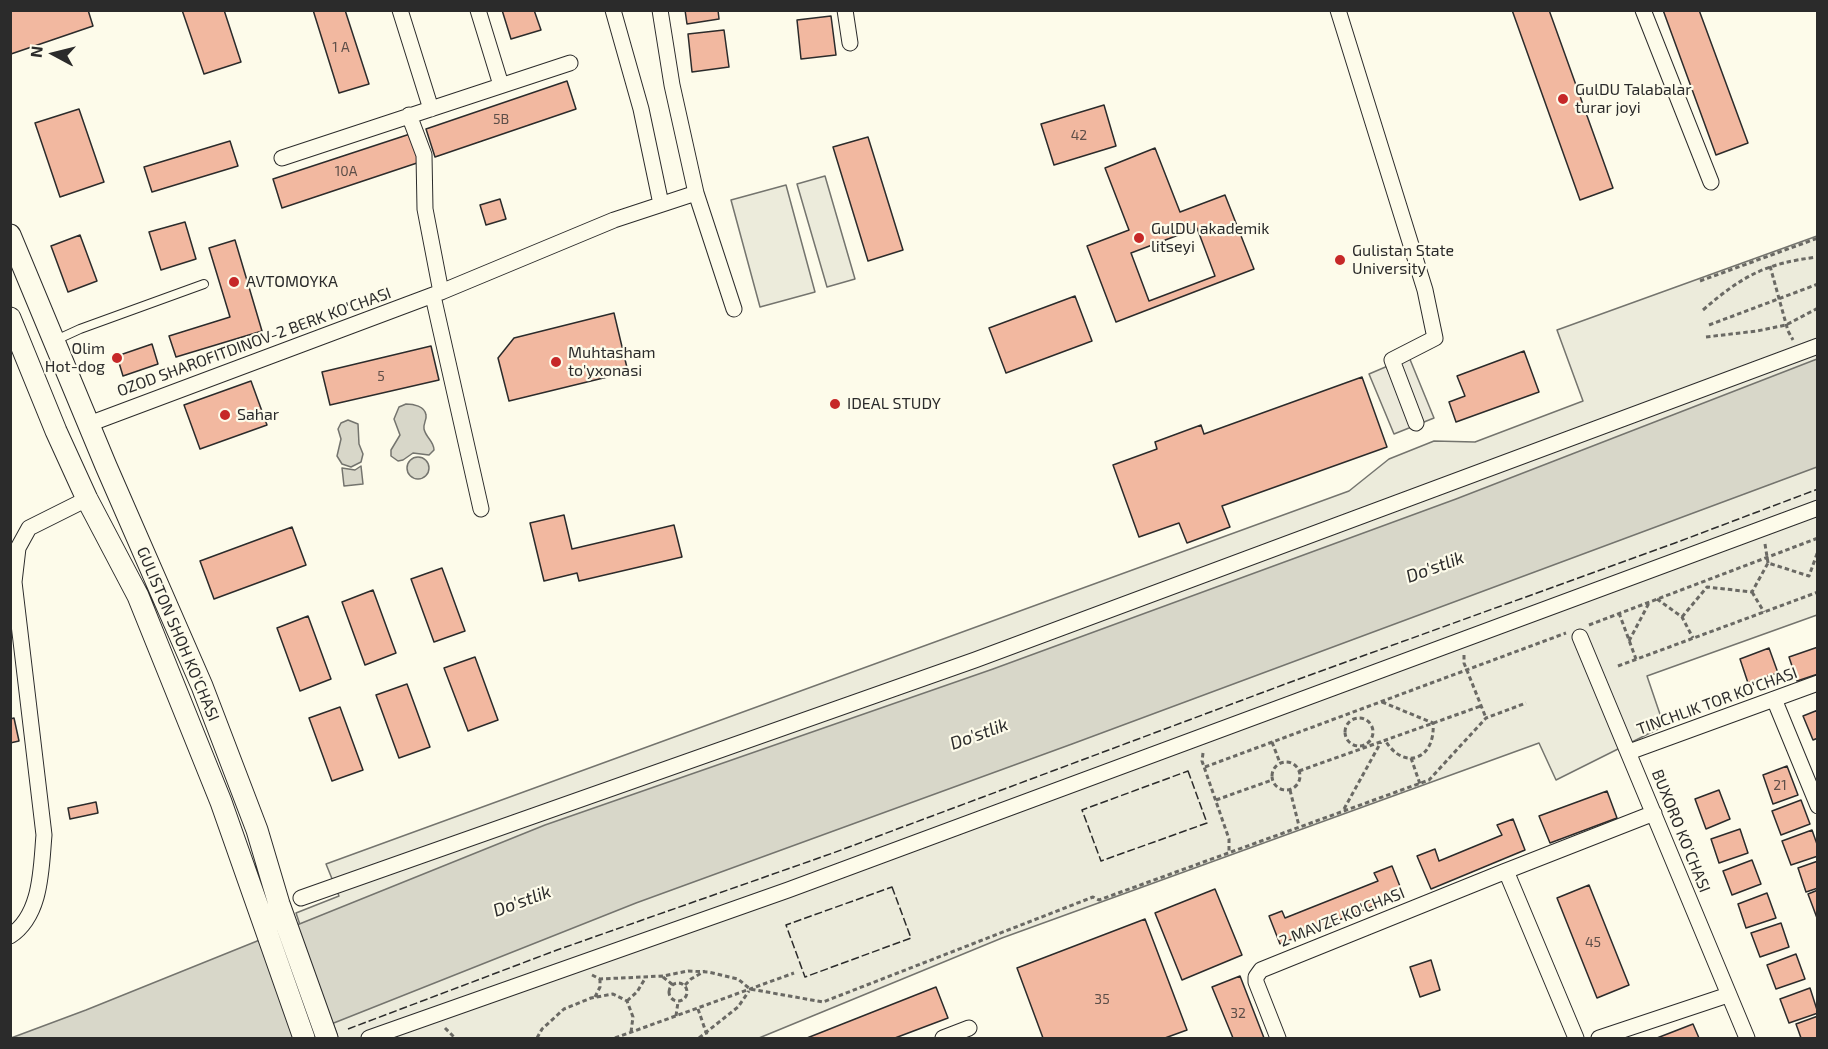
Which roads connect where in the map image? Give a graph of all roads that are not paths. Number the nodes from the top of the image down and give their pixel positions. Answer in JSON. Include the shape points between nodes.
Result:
{"nodes":[{"id":1,"x":400,"y":10,"type":"edge"},
{"id":2,"x":478,"y":10,"type":"edge"},
{"id":3,"x":613,"y":10,"type":"edge"},
{"id":4,"x":660,"y":10,"type":"edge"},
{"id":5,"x":846,"y":10,"type":"edge"},
{"id":6,"x":1338,"y":10,"type":"edge"},
{"id":7,"x":1643,"y":10,"type":"edge"},
{"id":8,"x":850,"y":43,"type":"dead end"},
{"id":9,"x":570,"y":63,"type":"dead end"},
{"id":10,"x":501,"y":86,"type":"junction"},
{"id":11,"x":431,"y":109,"type":"junction"},
{"id":12,"x":409,"y":115,"type":"junction"},
{"id":13,"x":282,"y":158,"type":"dead end"},
{"id":14,"x":1712,"y":182,"type":"dead end"},
{"id":15,"x":696,"y":193,"type":"junction"},
{"id":16,"x":661,"y":204,"type":"junction"},
{"id":17,"x":10,"y":235,"type":"edge"},
{"id":18,"x":204,"y":284,"type":"dead end"},
{"id":19,"x":437,"y":294,"type":"junction"},
{"id":20,"x":734,"y":309,"type":"dead end"},
{"id":21,"x":10,"y":318,"type":"edge"},
{"id":22,"x":54,"y":341,"type":"junction"},
{"id":23,"x":1818,"y":346,"type":"edge"},
{"id":24,"x":1416,"y":423,"type":"dead end"},
{"id":25,"x":89,"y":424,"type":"junction"},
{"id":26,"x":87,"y":499,"type":"junction"},
{"id":27,"x":1818,"y":508,"type":"edge"},
{"id":28,"x":481,"y":509,"type":"dead end"},
{"id":29,"x":14,"y":548,"type":"edge"},
{"id":30,"x":1576,"y":632,"type":"road end"},
{"id":31,"x":1818,"y":683,"type":"edge"},
{"id":32,"x":1773,"y":699,"type":"junction"},
{"id":33,"x":1629,"y":752,"type":"junction"},
{"id":34,"x":1818,"y":806,"type":"edge"},
{"id":35,"x":1654,"y":813,"type":"junction"},
{"id":36,"x":1506,"y":871,"type":"junction"},
{"id":37,"x":301,"y":898,"type":"dead end"},
{"id":38,"x":270,"y":908,"type":"junction"},
{"id":39,"x":10,"y":936,"type":"edge"},
{"id":40,"x":1728,"y":994,"type":"junction"},
{"id":41,"x":969,"y":1028,"type":"dead end"},
{"id":42,"x":303,"y":1038,"type":"edge"},
{"id":43,"x":327,"y":1038,"type":"edge"},
{"id":44,"x":369,"y":1038,"type":"edge"},
{"id":45,"x":943,"y":1038,"type":"edge"},
{"id":46,"x":1278,"y":1038,"type":"edge"},
{"id":47,"x":1576,"y":1038,"type":"edge"},
{"id":48,"x":1599,"y":1038,"type":"edge"},
{"id":49,"x":1747,"y":1038,"type":"edge"}],
"edges":[{"from":1,"to":11,"type":"street"},
{"from":2,"to":10,"type":"street"},
{"from":3,"to":16,"type":"street","via":[[641,109]]},
{"from":4,"to":15,"type":"street"},
{"from":5,"to":8,"type":"street"},
{"from":6,"to":24,"type":"street","via":[[1425,290],[1435,338],[1392,360]]},
{"from":7,"to":14,"type":"street"},
{"from":9,"to":10,"type":"street"},
{"from":10,"to":11,"type":"street"},
{"from":11,"to":12,"type":"street"},
{"from":12,"to":13,"type":"street"},
{"from":12,"to":19,"type":"street","via":[[424,155],[425,209]]},
{"from":15,"to":16,"type":"street","name":"OZOD SHAROFITDINOV-2 BERK KO'CHASI"},
{"from":15,"to":20,"type":"street"},
{"from":16,"to":19,"type":"street","name":"OZOD SHAROFITDINOV-2 BERK KO'CHASI"},
{"from":17,"to":22,"type":"main road","name":"GULISTON SHOH KO'CHASI"},
{"from":18,"to":22,"type":"lane"},
{"from":19,"to":25,"type":"street","name":"OZOD SHAROFITDINOV-2 BERK KO'CHASI"},
{"from":19,"to":28,"type":"street"},
{"from":21,"to":26,"type":"main road","name":"GULISTON SHOH KO'CHASI"},
{"from":22,"to":25,"type":"main road","name":"GULISTON SHOH KO'CHASI"},
{"from":23,"to":37,"type":"street","via":[[975,660]]},
{"from":25,"to":38,"type":"main road","name":"GULISTON SHOH KO'CHASI","via":[[206,698],[257,830]]},
{"from":26,"to":29,"type":"street","via":[[29,528]]},
{"from":26,"to":38,"type":"main road","name":"GULISTON SHOH KO'CHASI","via":[[138,596],[221,802]]},
{"from":27,"to":44,"type":"street","via":[[788,890]]},
{"from":29,"to":39,"type":"street","via":[[14,582],[44,835],[41,876],[33,909]]},
{"from":30,"to":33,"type":"street","name":"BUXORO KO'CHASI"},
{"from":31,"to":32,"type":"street","name":"TINCHLIK TOR KO'CHASI"},
{"from":32,"to":33,"type":"street","name":"TINCHLIK TOR KO'CHASI"},
{"from":32,"to":34,"type":"street"},
{"from":33,"to":35,"type":"street","name":"BUXORO KO'CHASI"},
{"from":35,"to":36,"type":"street","name":"2 MAVZE KO'CHASI"},
{"from":35,"to":40,"type":"street","name":"BUXORO KO'CHASI"},
{"from":36,"to":46,"type":"street","name":"2 MAVZE KO'CHASI","via":[[1261,970],[1256,982]]},
{"from":36,"to":47,"type":"street"},
{"from":38,"to":42,"type":"main road","name":"GULISTON SHOH KO'CHASI"},
{"from":38,"to":43,"type":"main road","name":"GULISTON SHOH KO'CHASI"},
{"from":40,"to":48,"type":"street"},
{"from":40,"to":49,"type":"street","name":"BUXORO KO'CHASI"},
{"from":41,"to":45,"type":"street"}]}
